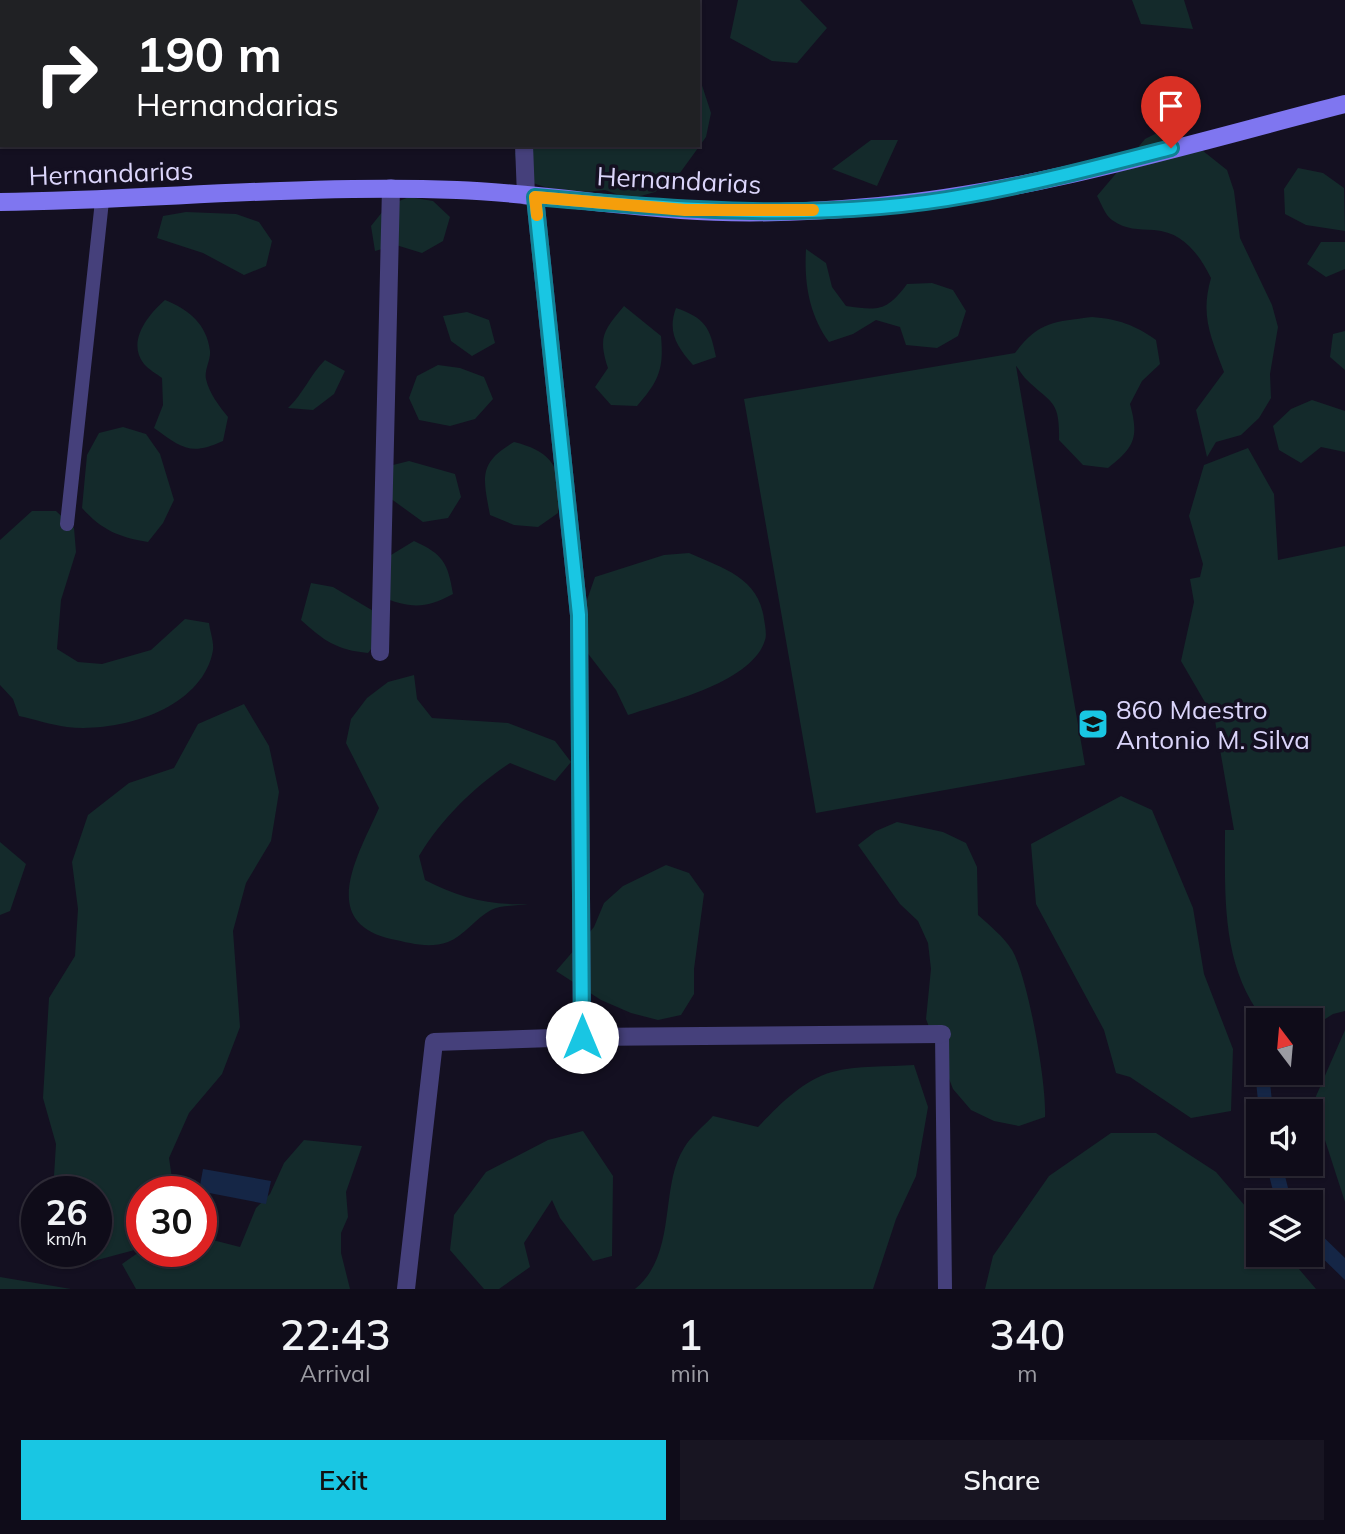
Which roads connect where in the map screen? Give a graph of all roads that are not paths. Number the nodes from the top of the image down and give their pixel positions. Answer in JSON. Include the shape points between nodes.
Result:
{"nodes":[{"id":1,"x":1345,"y":103,"type":"edge"},
{"id":2,"x":524,"y":147,"type":"edge"},
{"id":3,"x":391,"y":188,"type":"junction"},
{"id":4,"x":530,"y":197,"type":"junction"},
{"id":5,"x":102,"y":201,"type":"junction"},
{"id":6,"x":0,"y":202,"type":"edge"},
{"id":7,"x":67,"y":524,"type":"dead end"},
{"id":8,"x":380,"y":652,"type":"dead end"},
{"id":9,"x":942,"y":1034,"type":"joint"},
{"id":10,"x":582,"y":1037,"type":"junction"},
{"id":11,"x":407,"y":1289,"type":"edge"},
{"id":12,"x":945,"y":1289,"type":"edge"}],
"edges":[{"from":1,"to":4,"type":"street","name":"Hernandarias","via":[[968,196],[750,212]]},
{"from":2,"to":4,"type":"street"},
{"from":3,"to":4,"type":"street","name":"Hernandarias"},
{"from":3,"to":5,"type":"street","name":"Hernandarias"},
{"from":3,"to":8,"type":"street"},
{"from":4,"to":10,"type":"street","via":[[579,615]]},
{"from":5,"to":6,"type":"street","name":"Hernandarias"},
{"from":5,"to":7,"type":"lane"},
{"from":9,"to":10,"type":"street"},
{"from":9,"to":12,"type":"lane"},
{"from":10,"to":11,"type":"street","via":[[434,1042]]}]}
